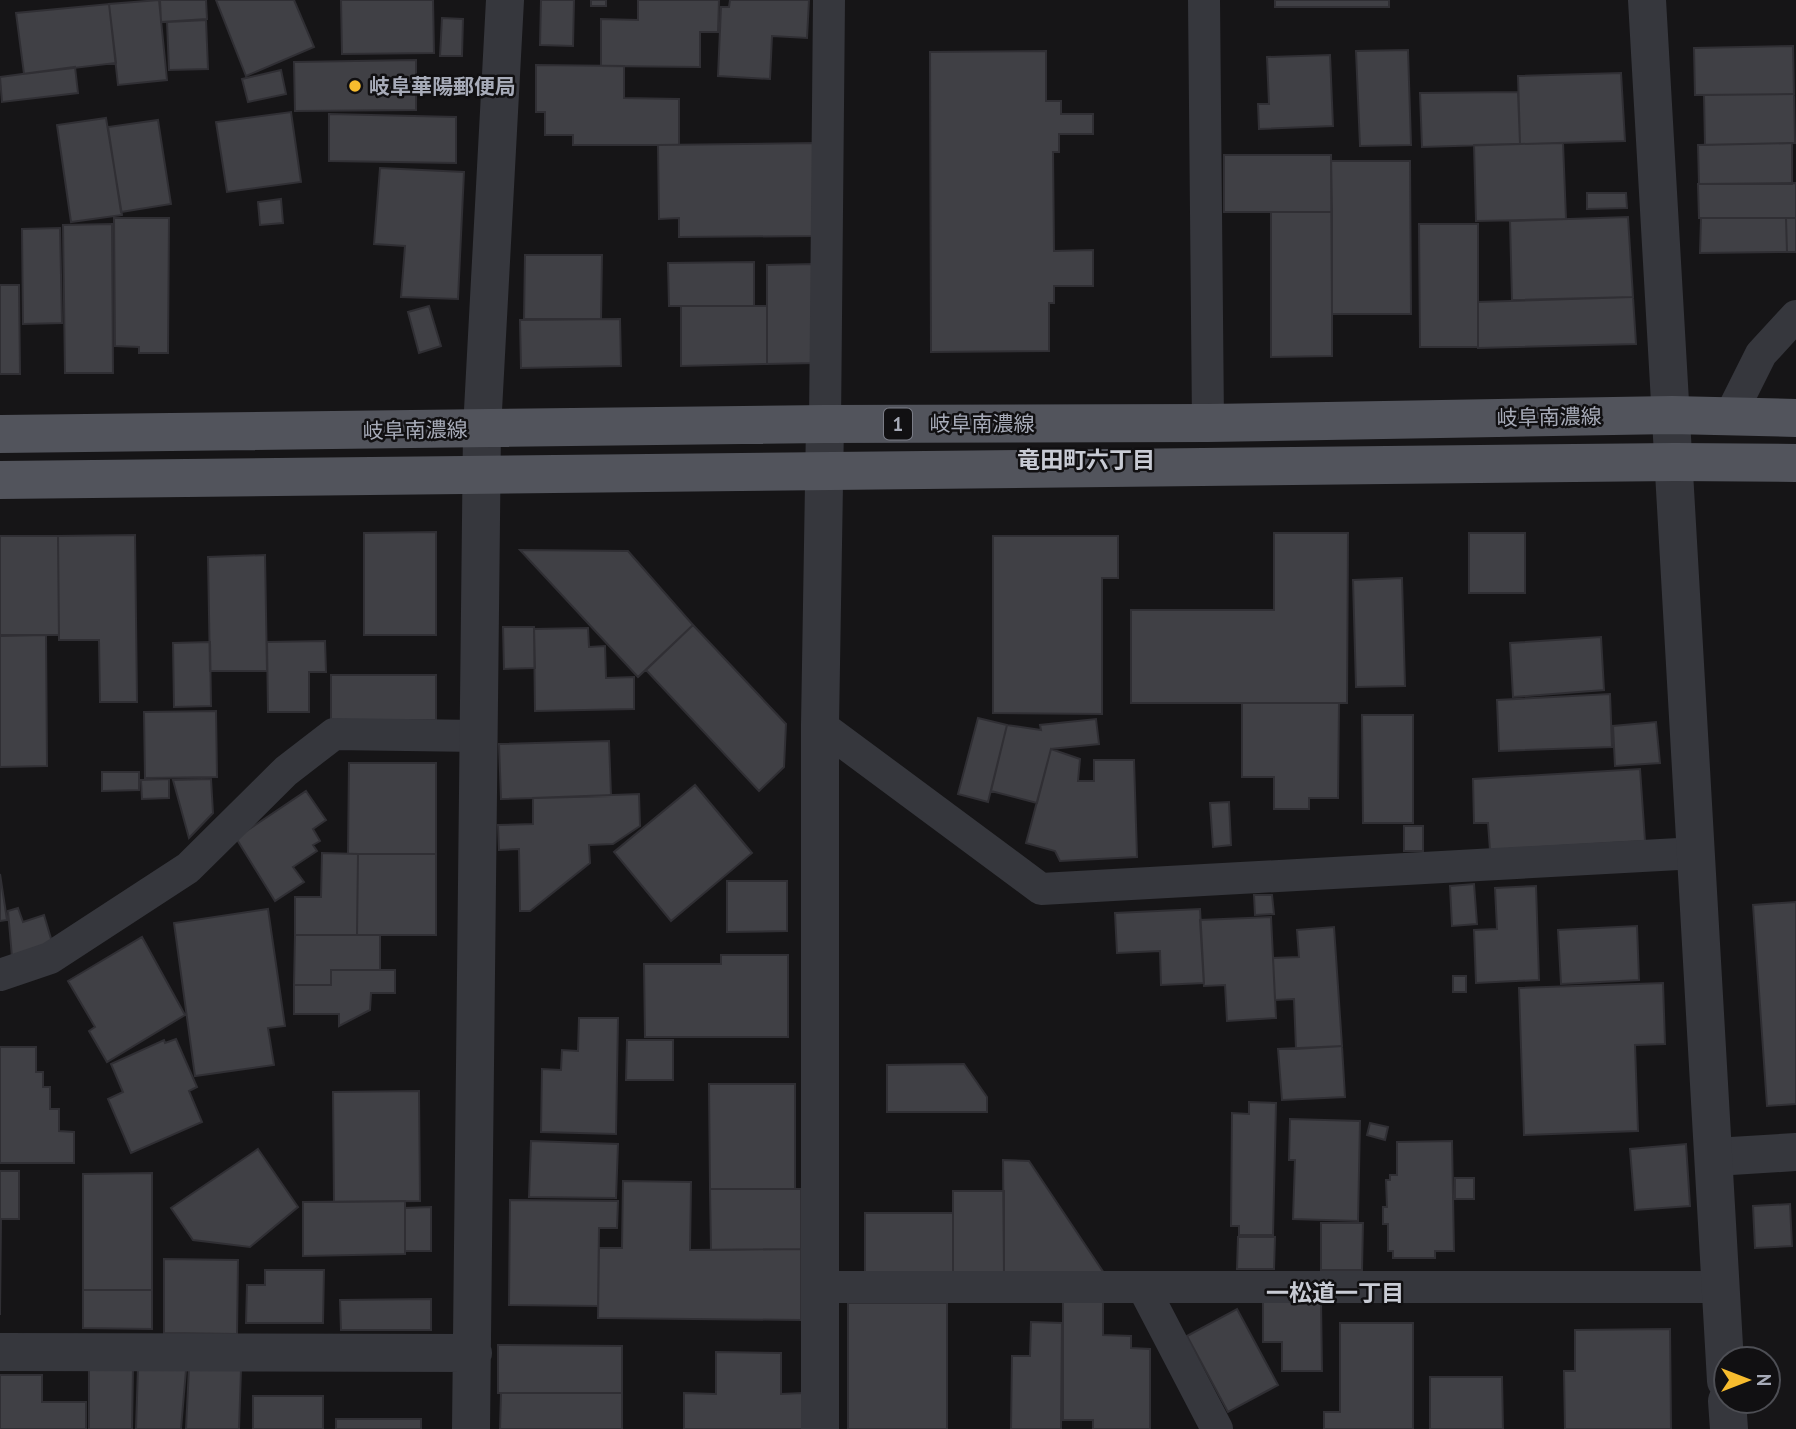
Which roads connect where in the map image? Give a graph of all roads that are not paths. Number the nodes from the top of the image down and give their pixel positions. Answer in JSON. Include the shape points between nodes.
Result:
{"nodes":[{"id":1,"x":505,"y":0,"type":"edge"},
{"id":2,"x":829,"y":0,"type":"edge"},
{"id":3,"x":1204,"y":0,"type":"edge"},
{"id":4,"x":1647,"y":0,"type":"edge"},
{"id":5,"x":1796,"y":316,"type":"edge"},
{"id":6,"x":1672,"y":415,"type":"junction"},
{"id":7,"x":1729,"y":418,"type":"junction"},
{"id":8,"x":1796,"y":418,"type":"edge"},
{"id":9,"x":1208,"y":422,"type":"junction"},
{"id":10,"x":825,"y":424,"type":"junction"},
{"id":11,"x":482,"y":429,"type":"junction"},
{"id":12,"x":0,"y":434,"type":"edge"},
{"id":13,"x":1675,"y":462,"type":"junction"},
{"id":14,"x":1796,"y":463,"type":"edge"},
{"id":15,"x":825,"y":471,"type":"junction"},
{"id":16,"x":482,"y":473,"type":"junction"},
{"id":17,"x":0,"y":480,"type":"edge"},
{"id":18,"x":820,"y":725,"type":"junction"},
{"id":19,"x":479,"y":736,"type":"junction"},
{"id":20,"x":1697,"y":853,"type":"junction"},
{"id":21,"x":0,"y":975,"type":"edge"},
{"id":22,"x":1796,"y":1152,"type":"edge"},
{"id":23,"x":1715,"y":1157,"type":"junction"},
{"id":24,"x":820,"y":1287,"type":"junction"},
{"id":25,"x":1143,"y":1287,"type":"junction"},
{"id":26,"x":1721,"y":1287,"type":"junction"},
{"id":27,"x":1724,"y":1345,"type":"edge"},
{"id":28,"x":0,"y":1352,"type":"edge"},
{"id":29,"x":473,"y":1353,"type":"junction"},
{"id":30,"x":471,"y":1429,"type":"edge"},
{"id":31,"x":820,"y":1429,"type":"edge"},
{"id":32,"x":1217,"y":1429,"type":"edge"}],
"edges":[{"from":1,"to":11,"type":"street"},
{"from":2,"to":10,"type":"lane"},
{"from":3,"to":9,"type":"lane"},
{"from":4,"to":6,"type":"street"},
{"from":5,"to":7,"type":"lane","via":[[1761,354]]},
{"from":6,"to":7,"type":"main road","name":"岐阜南濃線","number":"1"},
{"from":6,"to":9,"type":"main road","name":"岐阜南濃線","number":"1"},
{"from":6,"to":13,"type":"street"},
{"from":7,"to":8,"type":"main road","name":"岐阜南濃線","number":"1"},
{"from":9,"to":10,"type":"main road","name":"岐阜南濃線","number":"1"},
{"from":10,"to":11,"type":"main road","name":"岐阜南濃線","number":"1"},
{"from":10,"to":15,"type":"street"},
{"from":11,"to":12,"type":"main road","name":"岐阜南濃線","number":"1"},
{"from":11,"to":16,"type":"street"},
{"from":13,"to":14,"type":"main road","name":"岐阜南濃線","number":"1"},
{"from":13,"to":15,"type":"main road","name":"岐阜南濃線","number":"1"},
{"from":13,"to":20,"type":"street"},
{"from":15,"to":16,"type":"main road","name":"岐阜南濃線","number":"1"},
{"from":15,"to":18,"type":"street"},
{"from":16,"to":17,"type":"main road","name":"岐阜南濃線","number":"1"},
{"from":16,"to":19,"type":"street"},
{"from":18,"to":20,"type":"lane","via":[[1041,888]]},
{"from":18,"to":24,"type":"street"},
{"from":19,"to":21,"type":"lane","via":[[334,734],[286,771],[188,868],[50,958]]},
{"from":19,"to":29,"type":"street"},
{"from":20,"to":23,"type":"street"},
{"from":22,"to":23,"type":"street"},
{"from":23,"to":26,"type":"street"},
{"from":24,"to":25,"type":"lane"},
{"from":24,"to":31,"type":"street"},
{"from":25,"to":26,"type":"lane"},
{"from":25,"to":32,"type":"lane"},
{"from":26,"to":27,"type":"street"},
{"from":28,"to":29,"type":"street"},
{"from":29,"to":30,"type":"street"}]}
